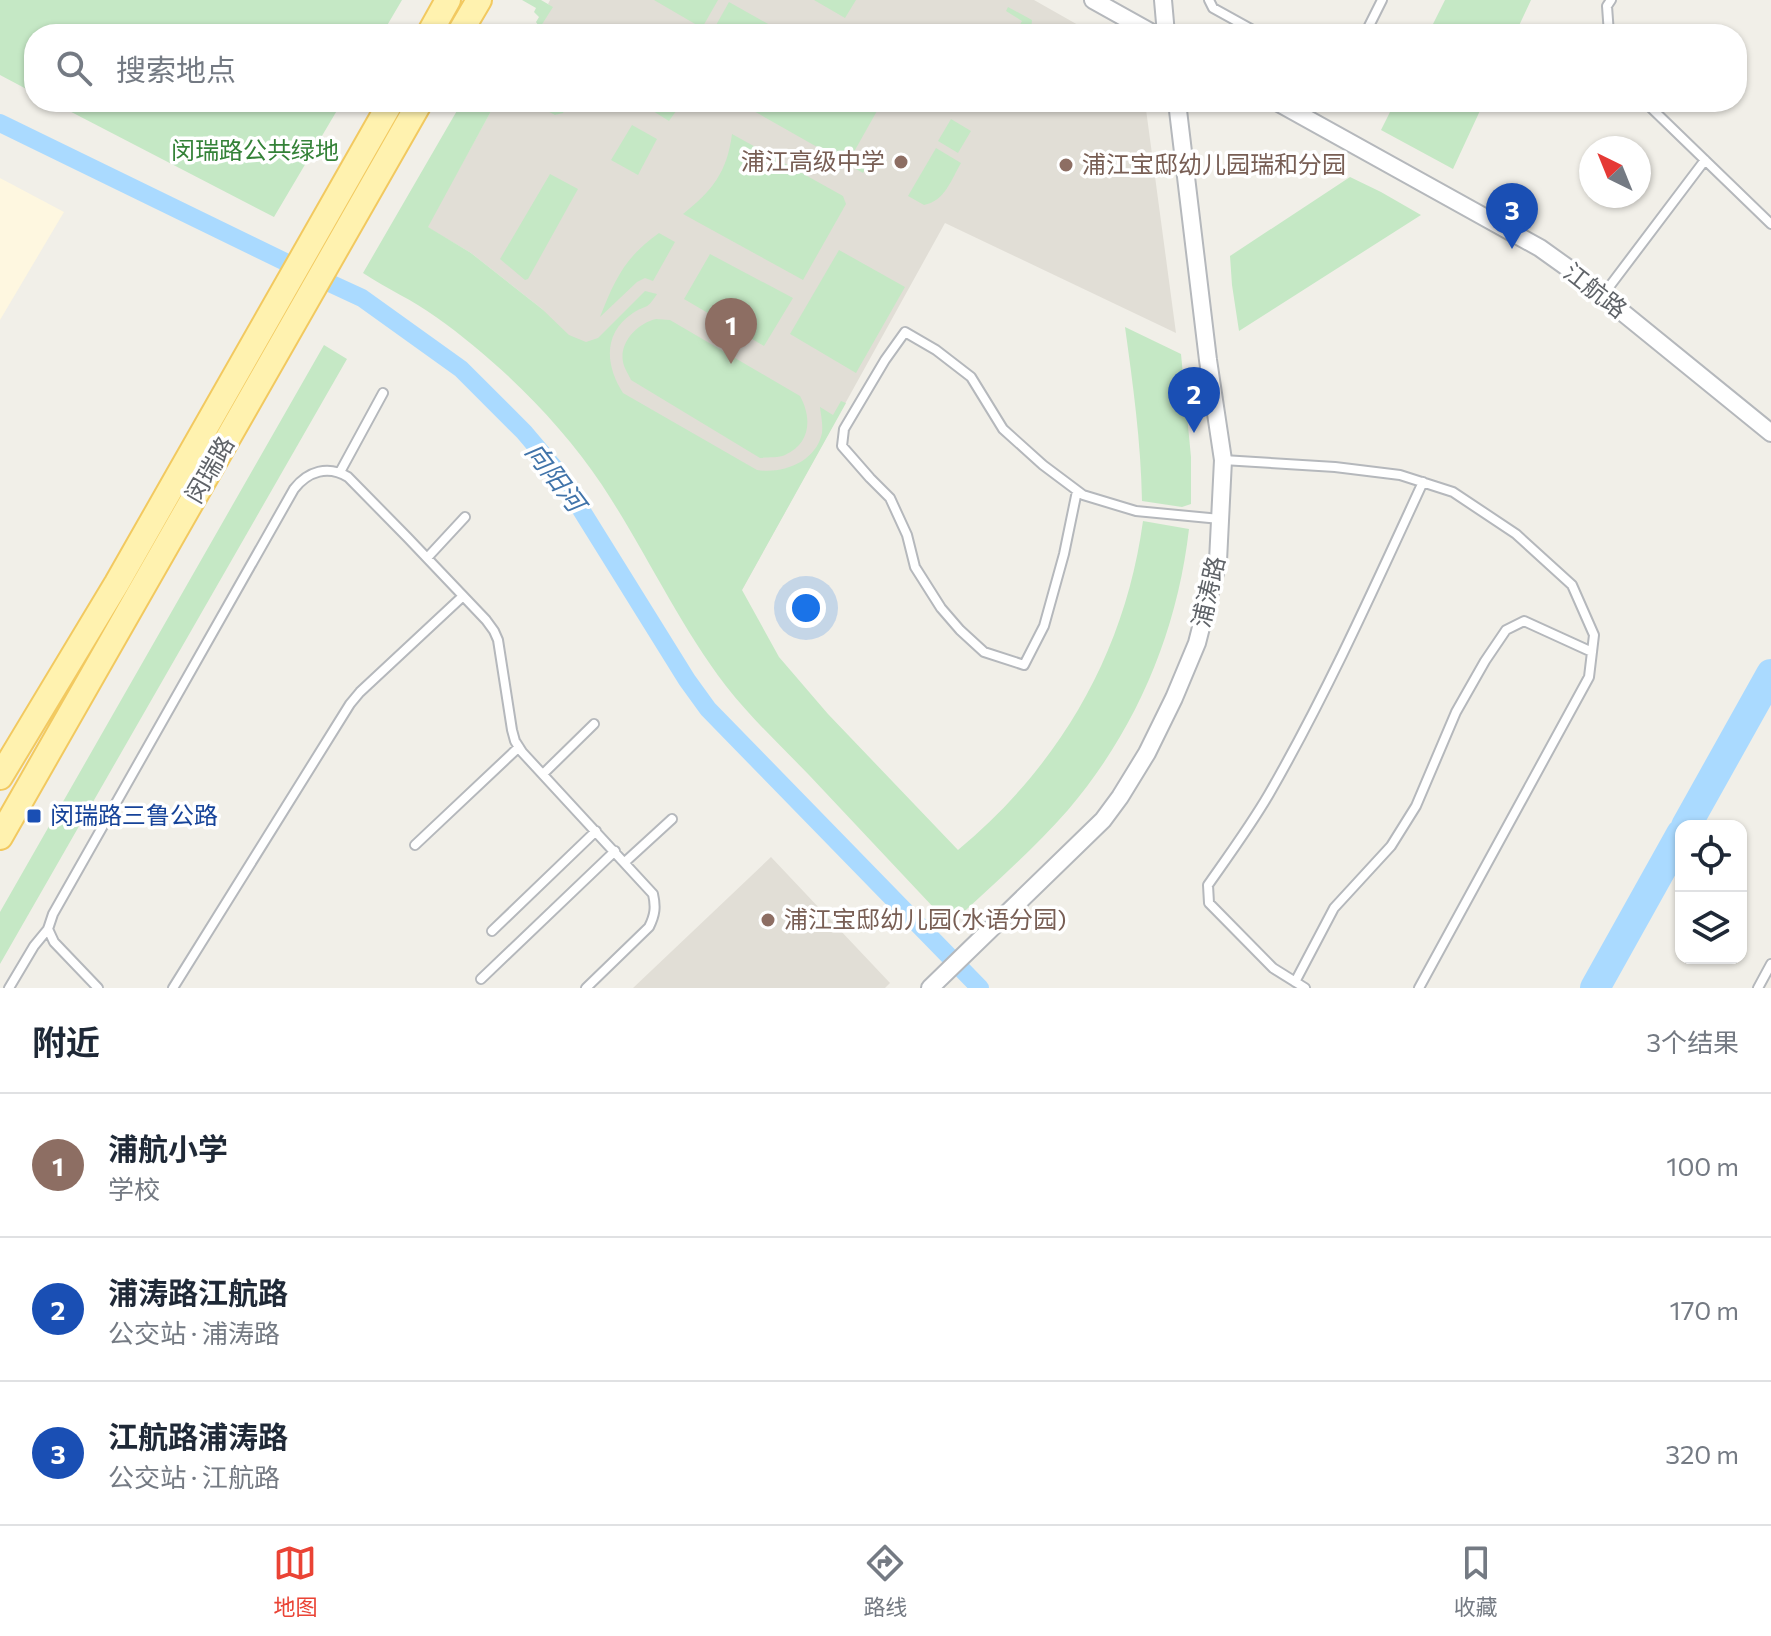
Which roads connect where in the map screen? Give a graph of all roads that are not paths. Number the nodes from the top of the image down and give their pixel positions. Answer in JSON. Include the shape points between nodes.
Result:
{"nodes":[{"id":1,"x":448,"y":0,"type":"edge"},
{"id":2,"x":479,"y":0,"type":"edge"},
{"id":3,"x":1093,"y":0,"type":"edge"},
{"id":4,"x":1163,"y":0,"type":"edge"},
{"id":5,"x":1209,"y":0,"type":"edge"},
{"id":6,"x":1382,"y":0,"type":"edge"},
{"id":7,"x":1611,"y":0,"type":"edge"},
{"id":8,"x":435,"y":24,"type":"edge"},
{"id":9,"x":465,"y":24,"type":"edge"},
{"id":10,"x":1136,"y":24,"type":"edge"},
{"id":11,"x":1165,"y":24,"type":"edge"},
{"id":12,"x":1242,"y":24,"type":"edge"},
{"id":13,"x":1370,"y":24,"type":"edge"},
{"id":14,"x":1608,"y":24,"type":"edge"},
{"id":15,"x":386,"y":112,"type":"edge"},
{"id":16,"x":413,"y":112,"type":"edge"},
{"id":17,"x":1178,"y":112,"type":"edge"},
{"id":18,"x":1295,"y":112,"type":"edge"},
{"id":19,"x":1655,"y":112,"type":"edge"},
{"id":20,"x":1705,"y":160,"type":"junction"},
{"id":21,"x":1771,"y":224,"type":"edge"},
{"id":22,"x":327,"y":241,"type":"junction"},
{"id":23,"x":1602,"y":296,"type":"junction"},
{"id":24,"x":290,"y":306,"type":"junction"},
{"id":25,"x":383,"y":393,"type":"dead end"},
{"id":26,"x":1771,"y":433,"type":"edge"},
{"id":27,"x":1223,"y":460,"type":"junction"},
{"id":28,"x":340,"y":472,"type":"junction"},
{"id":29,"x":1423,"y":482,"type":"junction"},
{"id":30,"x":1077,"y":491,"type":"junction"},
{"id":31,"x":465,"y":517,"type":"dead end"},
{"id":32,"x":1220,"y":519,"type":"junction"},
{"id":33,"x":427,"y":558,"type":"junction"},
{"id":34,"x":463,"y":596,"type":"junction"},
{"id":35,"x":1592,"y":652,"type":"junction"},
{"id":36,"x":594,"y":724,"type":"dead end"},
{"id":37,"x":519,"y":747,"type":"junction"},
{"id":38,"x":543,"y":774,"type":"junction"},
{"id":39,"x":0,"y":777,"type":"edge"},
{"id":40,"x":672,"y":819,"type":"dead end"},
{"id":41,"x":596,"y":831,"type":"junction"},
{"id":42,"x":0,"y":837,"type":"edge"},
{"id":43,"x":415,"y":845,"type":"dead end"},
{"id":44,"x":615,"y":851,"type":"junction"},
{"id":45,"x":625,"y":862,"type":"junction"},
{"id":46,"x":48,"y":929,"type":"junction"},
{"id":47,"x":492,"y":931,"type":"dead end"},
{"id":48,"x":1771,"y":964,"type":"edge"},
{"id":49,"x":481,"y":979,"type":"dead end"},
{"id":50,"x":1295,"y":982,"type":"junction"},
{"id":51,"x":931,"y":987,"type":"edge"},
{"id":52,"x":9,"y":988,"type":"edge"},
{"id":53,"x":98,"y":988,"type":"edge"},
{"id":54,"x":173,"y":988,"type":"edge"},
{"id":55,"x":586,"y":988,"type":"edge"},
{"id":56,"x":1305,"y":988,"type":"edge"},
{"id":57,"x":1419,"y":988,"type":"edge"},
{"id":58,"x":1758,"y":988,"type":"edge"}],
"edges":[{"from":1,"to":8,"type":"main road"},
{"from":2,"to":9,"type":"main road"},
{"from":3,"to":10,"type":"street"},
{"from":4,"to":11,"type":"street"},
{"from":5,"to":12,"type":"lane","via":[[1213,8]]},
{"from":6,"to":13,"type":"lane"},
{"from":7,"to":14,"type":"lane"},
{"from":15,"to":22,"type":"main road","name":"闵瑞路"},
{"from":16,"to":22,"type":"main road","name":"闵瑞路"},
{"from":17,"to":27,"type":"street","name":"浦涛路"},
{"from":18,"to":23,"type":"street","name":"江航路","via":[[1540,248]]},
{"from":19,"to":20,"type":"lane"},
{"from":20,"to":21,"type":"lane"},
{"from":20,"to":23,"type":"lane"},
{"from":22,"to":24,"type":"main road","name":"闵瑞路"},
{"from":23,"to":26,"type":"street","name":"江航路"},
{"from":24,"to":39,"type":"main road","name":"闵瑞路"},
{"from":24,"to":42,"type":"main road","name":"闵瑞路"},
{"from":25,"to":28,"type":"lane"},
{"from":27,"to":29,"type":"lane","via":[[1335,467]]},
{"from":27,"to":32,"type":"street","name":"浦涛路"},
{"from":28,"to":33,"type":"lane"},
{"from":28,"to":46,"type":"lane","via":[[309,474],[294,489]]},
{"from":29,"to":35,"type":"lane","via":[[1453,492],[1516,534],[1572,585],[1594,635]]},
{"from":29,"to":50,"type":"lane","via":[[1305,726],[1268,795],[1208,885],[1209,903],[1273,968]]},
{"from":30,"to":30,"type":"lane","via":[[1003,429],[971,377],[905,332],[844,429],[842,446],[890,498],[915,567],[941,608],[984,652],[1024,665],[1044,626]]},
{"from":30,"to":32,"type":"lane","via":[[1136,511]]},
{"from":31,"to":33,"type":"lane"},
{"from":32,"to":51,"type":"street","name":"浦涛路","via":[[1218,561],[1197,643],[1147,753],[1120,797],[1103,820]]},
{"from":33,"to":34,"type":"lane"},
{"from":34,"to":37,"type":"lane","via":[[498,640]]},
{"from":34,"to":54,"type":"lane","via":[[350,704]]},
{"from":35,"to":50,"type":"lane","via":[[1524,621],[1506,630],[1456,712],[1416,806],[1391,846],[1334,908]]},
{"from":35,"to":57,"type":"lane","via":[[1589,677]]},
{"from":36,"to":38,"type":"lane"},
{"from":37,"to":38,"type":"lane"},
{"from":37,"to":43,"type":"lane"},
{"from":38,"to":41,"type":"lane"},
{"from":40,"to":45,"type":"lane"},
{"from":41,"to":44,"type":"lane"},
{"from":41,"to":47,"type":"lane"},
{"from":44,"to":45,"type":"lane"},
{"from":44,"to":49,"type":"lane"},
{"from":45,"to":55,"type":"lane","via":[[653,894],[654,916],[641,936]]},
{"from":46,"to":52,"type":"lane"},
{"from":46,"to":53,"type":"lane"},
{"from":48,"to":58,"type":"lane"},
{"from":50,"to":56,"type":"lane"}]}
